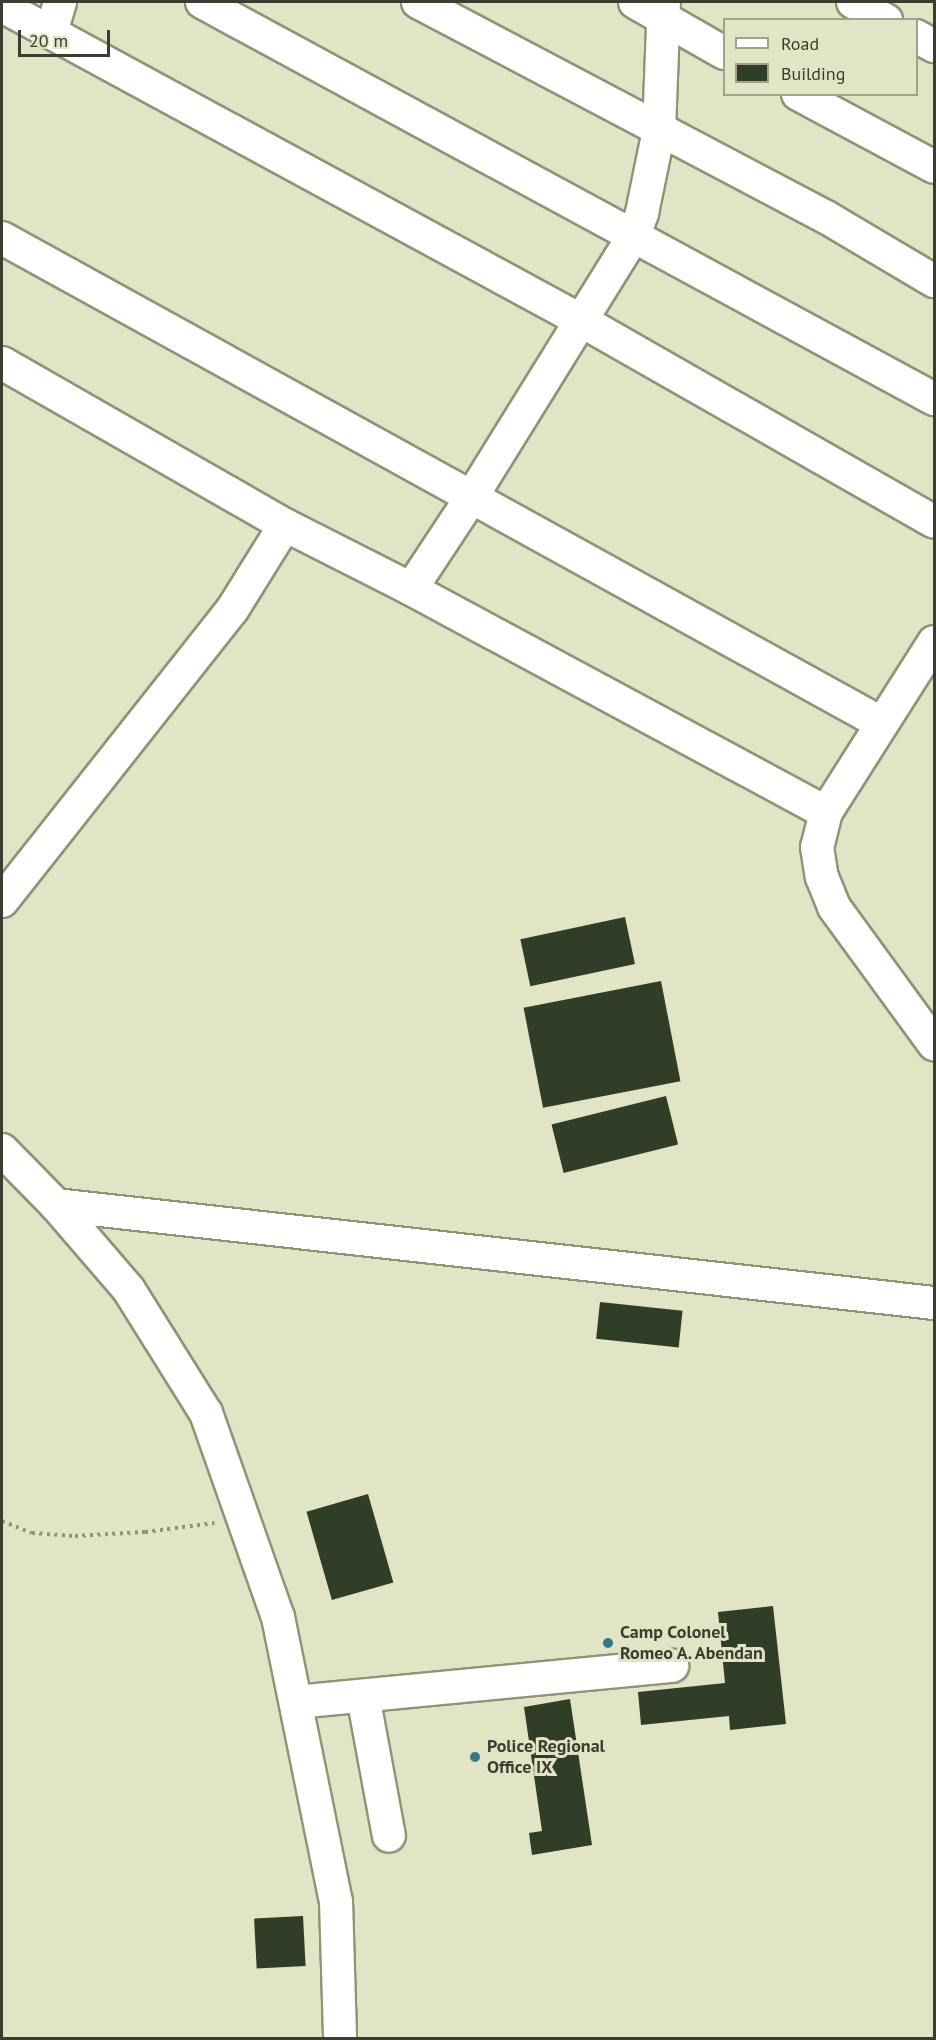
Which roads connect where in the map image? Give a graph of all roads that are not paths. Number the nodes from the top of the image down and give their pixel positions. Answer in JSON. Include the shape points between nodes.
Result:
{"nodes":[{"id":1,"x":60,"y":2,"type":"edge"},
{"id":2,"x":202,"y":2,"type":"edge"},
{"id":3,"x":418,"y":2,"type":"edge"},
{"id":4,"x":635,"y":2,"type":"edge"},
{"id":5,"x":854,"y":2,"type":"edge"},
{"id":6,"x":2,"y":6,"type":"edge"},
{"id":7,"x":663,"y":9,"type":"edge"},
{"id":8,"x":882,"y":18,"type":"edge"},
{"id":9,"x":51,"y":32,"type":"junction"},
{"id":10,"x":918,"y":37,"type":"edge"},
{"id":11,"x":934,"y":46,"type":"edge"},
{"id":12,"x":723,"y":52,"type":"edge"},
{"id":13,"x":802,"y":96,"type":"edge"},
{"id":14,"x":659,"y":130,"type":"junction"},
{"id":15,"x":934,"y":167,"type":"edge"},
{"id":16,"x":633,"y":237,"type":"junction"},
{"id":17,"x":2,"y":238,"type":"edge"},
{"id":18,"x":934,"y":280,"type":"edge"},
{"id":19,"x":582,"y":321,"type":"junction"},
{"id":20,"x":2,"y":363,"type":"edge"},
{"id":21,"x":934,"y":399,"type":"edge"},
{"id":22,"x":471,"y":498,"type":"junction"},
{"id":23,"x":934,"y":522,"type":"edge"},
{"id":24,"x":285,"y":525,"type":"junction"},
{"id":25,"x":411,"y":589,"type":"junction"},
{"id":26,"x":934,"y":642,"type":"edge"},
{"id":27,"x":881,"y":723,"type":"junction"},
{"id":28,"x":826,"y":812,"type":"junction"},
{"id":29,"x":2,"y":901,"type":"edge"},
{"id":30,"x":934,"y":1044,"type":"edge"},
{"id":31,"x":2,"y":1150,"type":"edge"},
{"id":32,"x":56,"y":1205,"type":"junction"},
{"id":33,"x":934,"y":1303,"type":"edge"},
{"id":34,"x":672,"y":1666,"type":"dead end"},
{"id":35,"x":363,"y":1696,"type":"junction"},
{"id":36,"x":296,"y":1702,"type":"junction"},
{"id":37,"x":389,"y":1836,"type":"dead end"},
{"id":38,"x":340,"y":2038,"type":"edge"}],
"edges":[{"from":1,"to":9,"type":"street"},
{"from":2,"to":16,"type":"street"},
{"from":3,"to":14,"type":"street"},
{"from":4,"to":7,"type":"street"},
{"from":5,"to":8,"type":"street"},
{"from":6,"to":9,"type":"street"},
{"from":7,"to":12,"type":"street"},
{"from":7,"to":14,"type":"street"},
{"from":9,"to":19,"type":"street"},
{"from":10,"to":11,"type":"street"},
{"from":13,"to":15,"type":"street"},
{"from":14,"to":16,"type":"street","via":[[642,213]]},
{"from":14,"to":18,"type":"street"},
{"from":16,"to":19,"type":"street"},
{"from":16,"to":21,"type":"street"},
{"from":17,"to":22,"type":"street"},
{"from":19,"to":22,"type":"street"},
{"from":19,"to":23,"type":"street"},
{"from":20,"to":24,"type":"street"},
{"from":22,"to":25,"type":"street"},
{"from":22,"to":27,"type":"street"},
{"from":24,"to":25,"type":"street"},
{"from":24,"to":29,"type":"street","via":[[232,610]]},
{"from":25,"to":28,"type":"street"},
{"from":26,"to":27,"type":"street"},
{"from":27,"to":28,"type":"street"},
{"from":28,"to":30,"type":"street","via":[[817,847],[822,877],[834,907]]},
{"from":31,"to":32,"type":"street"},
{"from":32,"to":33,"type":"street"},
{"from":32,"to":36,"type":"street","via":[[129,1290],[206,1413],[278,1617]]},
{"from":34,"to":35,"type":"street"},
{"from":35,"to":36,"type":"street"},
{"from":35,"to":37,"type":"street"},
{"from":36,"to":38,"type":"street","via":[[336,1901]]}]}
